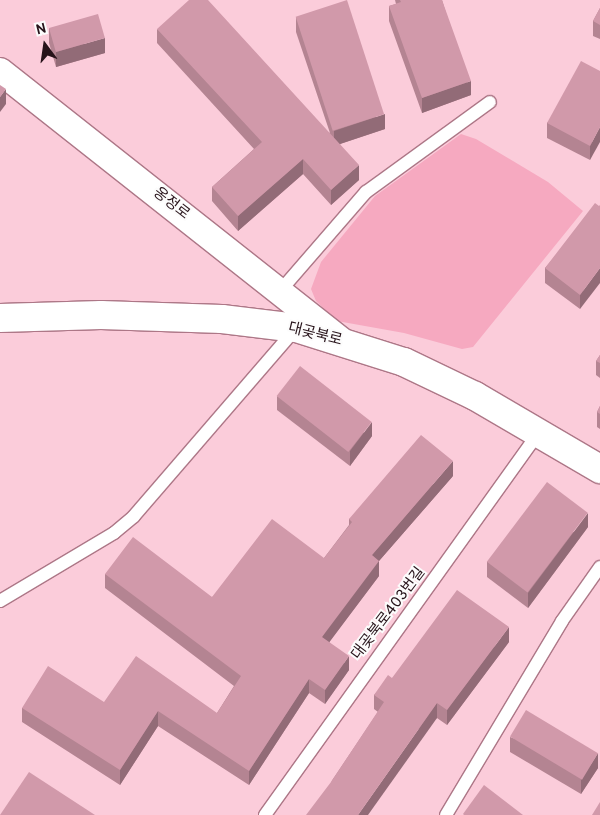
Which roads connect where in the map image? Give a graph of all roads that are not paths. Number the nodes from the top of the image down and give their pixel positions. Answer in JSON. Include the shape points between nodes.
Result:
{"nodes":[{"id":1,"x":0,"y":70,"type":"edge"},
{"id":2,"x":490,"y":102,"type":"dead end"},
{"id":3,"x":281,"y":290,"type":"junction"},
{"id":4,"x":0,"y":318,"type":"edge"},
{"id":5,"x":296,"y":328,"type":"junction"},
{"id":6,"x":341,"y":340,"type":"junction"},
{"id":7,"x":538,"y":433,"type":"junction"},
{"id":8,"x":600,"y":469,"type":"edge"},
{"id":9,"x":600,"y":567,"type":"edge"},
{"id":10,"x":0,"y":601,"type":"edge"},
{"id":11,"x":265,"y":815,"type":"edge"},
{"id":12,"x":446,"y":815,"type":"edge"}],
"edges":[{"from":1,"to":3,"type":"street","name":"옹정로"},
{"from":2,"to":3,"type":"lane","via":[[366,192]]},
{"from":3,"to":6,"type":"street","name":"옹정로"},
{"from":4,"to":5,"type":"street","name":"대곶북로","via":[[101,315],[222,319]]},
{"from":5,"to":6,"type":"street","name":"대곶북로"},
{"from":5,"to":10,"type":"lane","via":[[134,516],[114,533]]},
{"from":6,"to":7,"type":"street","name":"대곶북로","via":[[404,362],[475,396]]},
{"from":7,"to":8,"type":"street","name":"대곶북로"},
{"from":7,"to":11,"type":"lane","name":"대곶북로403번길"},
{"from":9,"to":12,"type":"lane","via":[[562,621]]}]}
